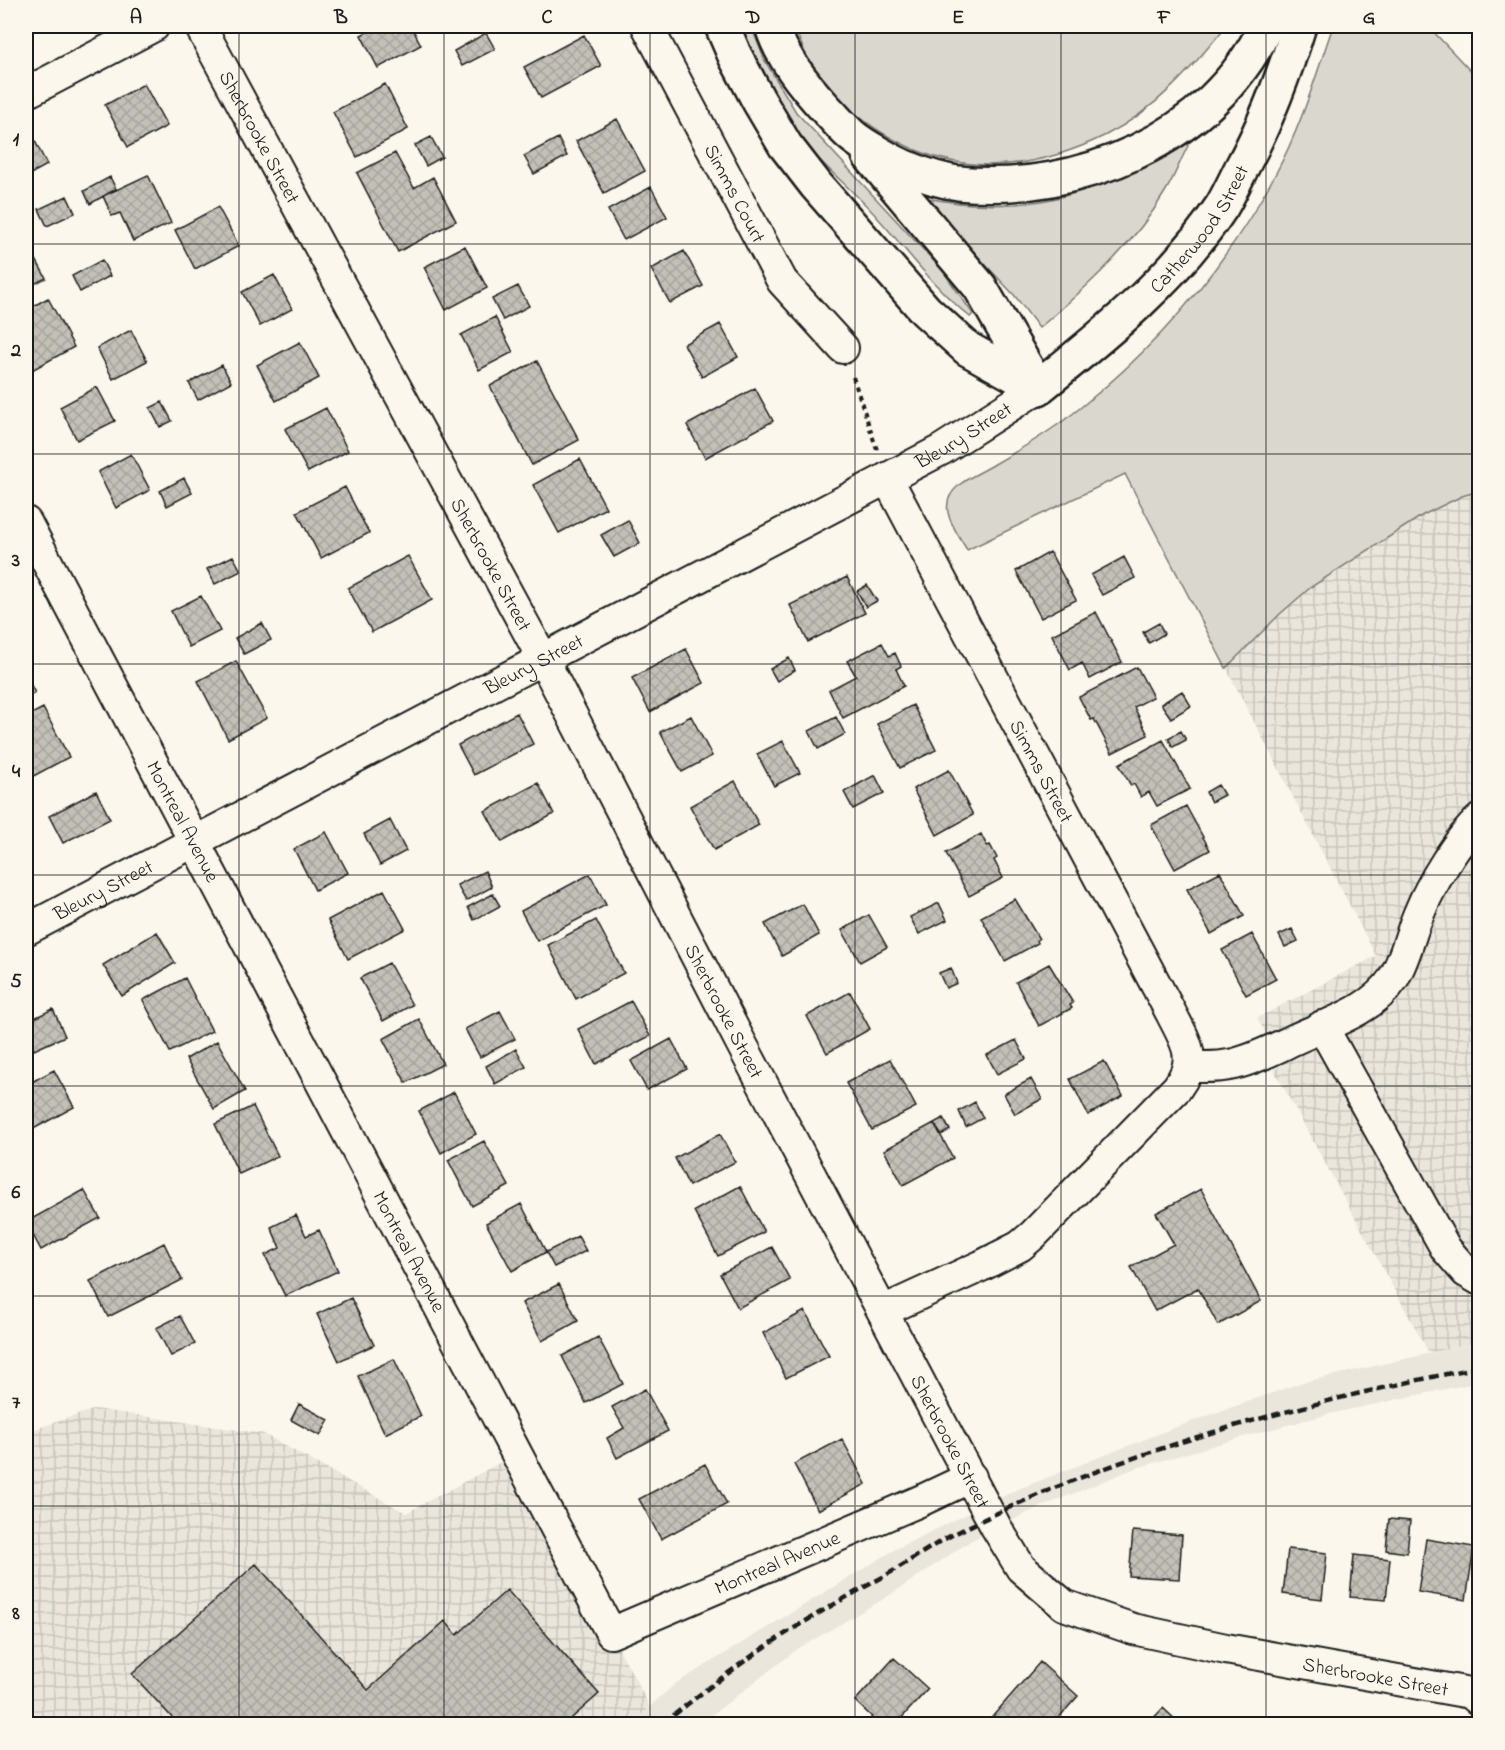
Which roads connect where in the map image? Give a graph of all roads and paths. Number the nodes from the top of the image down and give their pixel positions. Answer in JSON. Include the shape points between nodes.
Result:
{"nodes":[{"id":1,"x":154,"y":26,"type":"edge"},
{"id":2,"x":200,"y":26,"type":"edge"},
{"id":3,"x":647,"y":26,"type":"edge"},
{"id":4,"x":722,"y":26,"type":"edge"},
{"id":5,"x":772,"y":26,"type":"edge"},
{"id":6,"x":1266,"y":26,"type":"edge"},
{"id":7,"x":1299,"y":26,"type":"edge"},
{"id":8,"x":26,"y":93,"type":"edge"},
{"id":9,"x":852,"y":136,"type":"junction"},
{"id":10,"x":843,"y":348,"type":"joint"},
{"id":11,"x":1038,"y":388,"type":"junction"},
{"id":12,"x":887,"y":478,"type":"junction"},
{"id":13,"x":26,"y":522,"type":"edge"},
{"id":14,"x":543,"y":659,"type":"junction"},
{"id":15,"x":1479,"y":819,"type":"edge"},
{"id":16,"x":194,"y":842,"type":"junction"},
{"id":17,"x":26,"y":930,"type":"edge"},
{"id":18,"x":1322,"y":1026,"type":"junction"},
{"id":19,"x":1189,"y":1067,"type":"junction"},
{"id":20,"x":1479,"y":1280,"type":"edge"},
{"id":21,"x":883,"y":1311,"type":"junction"},
{"id":22,"x":970,"y":1477,"type":"junction"},
{"id":23,"x":1476,"y":1695,"type":"edge"}],
"edges":[{"from":1,"to":8,"type":"street"},
{"from":2,"to":14,"type":"street","name":"Sherbrooke Street"},
{"from":3,"to":10,"type":"street","name":"Simms Court","via":[[782,281]]},
{"from":4,"to":11,"type":"main road","via":[[785,145],[816,185],[926,311],[968,350]]},
{"from":5,"to":9,"type":"main road","via":[[808,90]]},
{"from":6,"to":9,"type":"main road","via":[[1233,77],[1177,129],[1094,170],[1005,185],[956,183],[908,169]]},
{"from":7,"to":11,"type":"main road","name":"Catherwood Street","via":[[1260,134],[1223,205],[1150,291],[1111,329]]},
{"from":9,"to":11,"type":"main road","via":[[980,287]]},
{"from":10,"to":12,"type":"path"},
{"from":11,"to":12,"type":"street","name":"Bleury Street","via":[[941,450]]},
{"from":12,"to":14,"type":"street","name":"Bleury Street"},
{"from":12,"to":19,"type":"street","name":"Simms Street","via":[[1184,1039]]},
{"from":13,"to":16,"type":"street","name":"Montreal Avenue"},
{"from":14,"to":16,"type":"street","name":"Bleury Street"},
{"from":14,"to":21,"type":"street","name":"Sherbrooke Street"},
{"from":15,"to":18,"type":"street","via":[[1458,845],[1420,909],[1394,978],[1369,1003]]},
{"from":16,"to":17,"type":"street","name":"Bleury Street"},
{"from":16,"to":22,"type":"street","name":"Montreal Avenue","via":[[610,1633]]},
{"from":18,"to":19,"type":"street","via":[[1249,1060],[1219,1067]]},
{"from":18,"to":20,"type":"street","via":[[1446,1249],[1466,1272]]},
{"from":19,"to":21,"type":"street","via":[[1177,1088],[1026,1240],[989,1262]]},
{"from":21,"to":22,"type":"street","name":"Sherbrooke Street"},
{"from":22,"to":23,"type":"street","name":"Sherbrooke Street","via":[[1021,1568],[1064,1605],[1133,1629]]}]}
